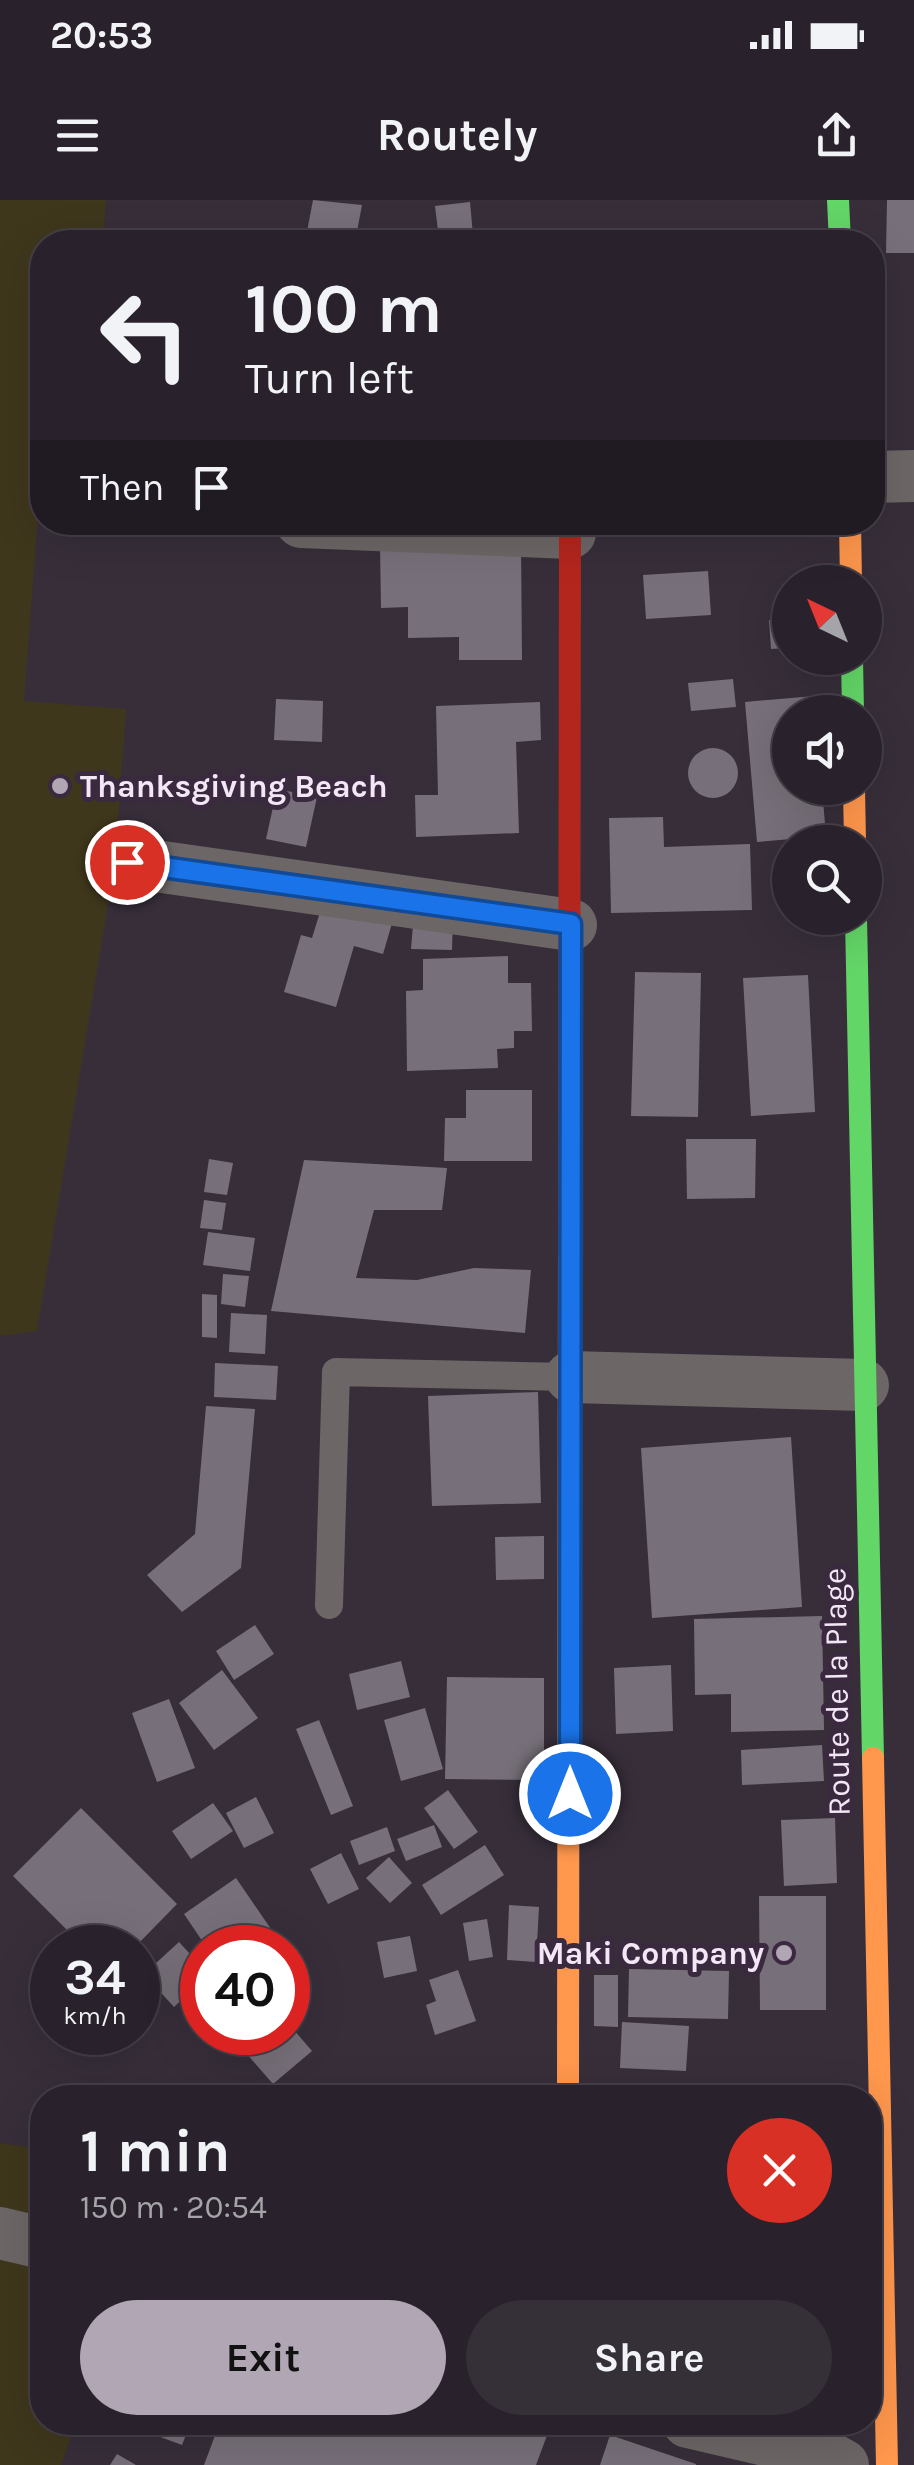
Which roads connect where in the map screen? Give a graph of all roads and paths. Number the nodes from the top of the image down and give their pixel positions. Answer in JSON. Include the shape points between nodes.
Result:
{"nodes":[{"id":1,"x":838,"y":200,"type":"edge"},
{"id":2,"x":839,"y":230,"type":"edge"},
{"id":3,"x":914,"y":476,"type":"edge"},
{"id":4,"x":885,"y":477,"type":"edge"},
{"id":5,"x":575,"y":535,"type":"edge"},
{"id":6,"x":850,"y":535,"type":"edge"},
{"id":7,"x":851,"y":565,"type":"edge"},
{"id":8,"x":127,"y":862,"type":"dead end"},
{"id":9,"x":571,"y":924,"type":"junction"},
{"id":10,"x":856,"y":935,"type":"edge"},
{"id":11,"x":571,"y":1377,"type":"junction"},
{"id":12,"x":863,"y":1385,"type":"junction"},
{"id":13,"x":329,"y":1605,"type":"dead end"},
{"id":14,"x":568,"y":2085,"type":"edge"},
{"id":15,"x":879,"y":2085,"type":"edge"},
{"id":16,"x":0,"y":2233,"type":"edge"},
{"id":17,"x":30,"y":2240,"type":"edge"},
{"id":18,"x":882,"y":2240,"type":"edge"},
{"id":19,"x":743,"y":2435,"type":"edge"},
{"id":20,"x":842,"y":2465,"type":"edge"},
{"id":21,"x":887,"y":2465,"type":"edge"}],
"edges":[{"from":1,"to":2,"type":"main road"},
{"from":3,"to":4,"type":"street"},
{"from":5,"to":9,"type":"main road"},
{"from":6,"to":7,"type":"main road"},
{"from":8,"to":9,"type":"street"},
{"from":9,"to":11,"type":"main road"},
{"from":10,"to":12,"type":"main road","name":"Route de la Plage"},
{"from":11,"to":12,"type":"street"},
{"from":11,"to":13,"type":"lane","via":[[336,1372]]},
{"from":11,"to":14,"type":"main road"},
{"from":12,"to":15,"type":"main road","name":"Route de la Plage"},
{"from":16,"to":17,"type":"street"},
{"from":18,"to":21,"type":"main road","name":"Route de la Plage"},
{"from":19,"to":20,"type":"street","via":[[820,2453]]}]}
